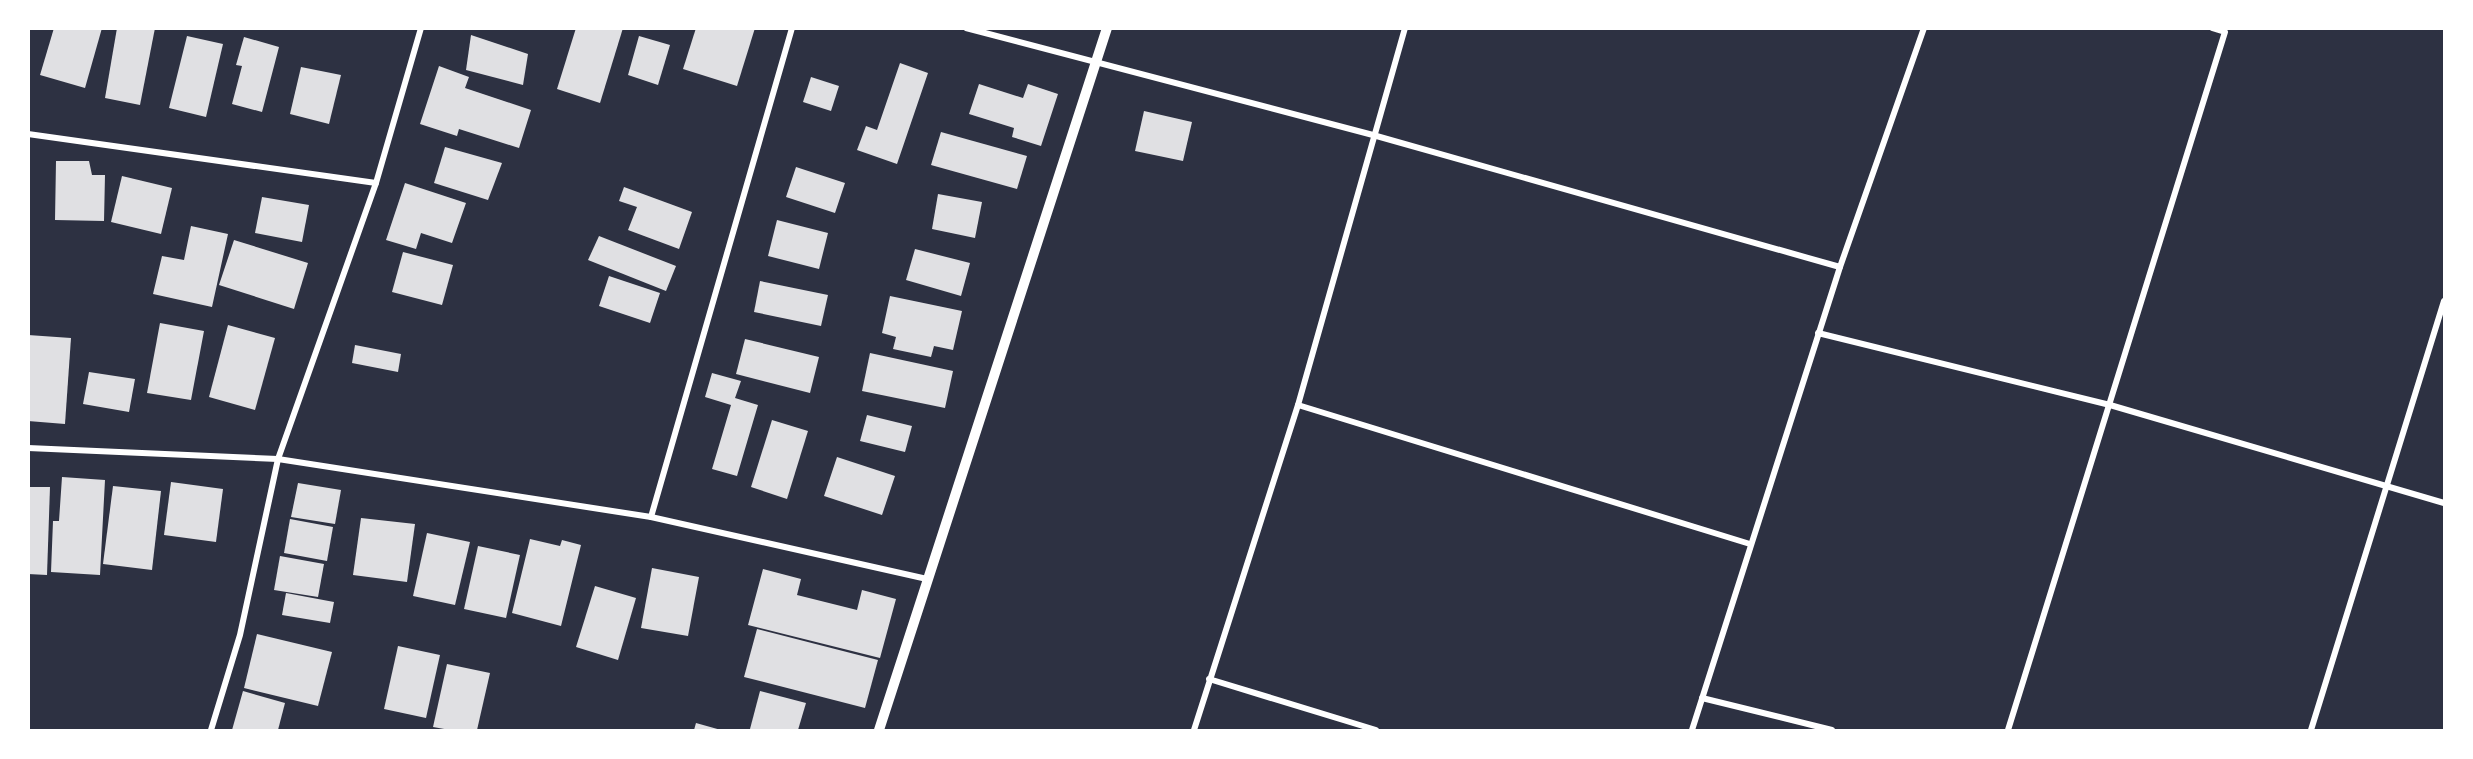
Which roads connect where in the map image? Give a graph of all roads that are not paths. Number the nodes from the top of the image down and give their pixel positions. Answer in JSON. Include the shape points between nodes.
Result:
{"nodes":[{"id":1,"x":421,"y":28,"type":"edge"},
{"id":2,"x":792,"y":28,"type":"edge"},
{"id":3,"x":966,"y":28,"type":"edge"},
{"id":4,"x":1107,"y":28,"type":"edge"},
{"id":5,"x":1405,"y":28,"type":"edge"},
{"id":6,"x":1924,"y":28,"type":"edge"},
{"id":7,"x":2212,"y":28,"type":"edge"},
{"id":8,"x":2226,"y":30,"type":"edge"},
{"id":9,"x":1097,"y":63,"type":"junction"},
{"id":10,"x":28,"y":134,"type":"edge"},
{"id":11,"x":1373,"y":135,"type":"junction"},
{"id":12,"x":376,"y":183,"type":"junction"},
{"id":13,"x":1840,"y":267,"type":"junction"},
{"id":14,"x":2445,"y":301,"type":"edge"},
{"id":15,"x":1818,"y":333,"type":"junction"},
{"id":16,"x":1298,"y":405,"type":"junction"},
{"id":17,"x":2110,"y":405,"type":"junction"},
{"id":18,"x":28,"y":448,"type":"edge"},
{"id":19,"x":278,"y":459,"type":"junction"},
{"id":20,"x":2388,"y":486,"type":"junction"},
{"id":21,"x":2445,"y":503,"type":"edge"},
{"id":22,"x":651,"y":517,"type":"junction"},
{"id":23,"x":1750,"y":544,"type":"junction"},
{"id":24,"x":927,"y":579,"type":"junction"},
{"id":25,"x":1209,"y":679,"type":"junction"},
{"id":26,"x":1702,"y":698,"type":"junction"},
{"id":27,"x":211,"y":730,"type":"edge"},
{"id":28,"x":879,"y":730,"type":"edge"},
{"id":29,"x":1194,"y":730,"type":"edge"},
{"id":30,"x":1376,"y":730,"type":"edge"},
{"id":31,"x":1692,"y":730,"type":"edge"},
{"id":32,"x":1832,"y":730,"type":"edge"},
{"id":33,"x":2008,"y":730,"type":"edge"},
{"id":34,"x":2312,"y":730,"type":"edge"}],
"edges":[{"from":1,"to":12,"type":"street"},
{"from":2,"to":22,"type":"street"},
{"from":3,"to":9,"type":"street"},
{"from":4,"to":9,"type":"street"},
{"from":5,"to":11,"type":"street"},
{"from":6,"to":13,"type":"street"},
{"from":7,"to":8,"type":"street"},
{"from":8,"to":17,"type":"street"},
{"from":9,"to":11,"type":"street"},
{"from":9,"to":24,"type":"street"},
{"from":10,"to":12,"type":"street"},
{"from":11,"to":13,"type":"street"},
{"from":11,"to":16,"type":"street"},
{"from":12,"to":19,"type":"street"},
{"from":13,"to":15,"type":"street"},
{"from":14,"to":20,"type":"street"},
{"from":15,"to":17,"type":"street"},
{"from":15,"to":23,"type":"street"},
{"from":16,"to":23,"type":"street"},
{"from":16,"to":25,"type":"street"},
{"from":17,"to":20,"type":"street"},
{"from":17,"to":33,"type":"street"},
{"from":18,"to":19,"type":"street"},
{"from":19,"to":22,"type":"street"},
{"from":19,"to":27,"type":"street","via":[[240,635]]},
{"from":20,"to":21,"type":"street"},
{"from":20,"to":34,"type":"street"},
{"from":22,"to":24,"type":"street"},
{"from":23,"to":26,"type":"street"},
{"from":24,"to":28,"type":"street"},
{"from":25,"to":29,"type":"street"},
{"from":25,"to":30,"type":"street"},
{"from":26,"to":31,"type":"street"},
{"from":26,"to":32,"type":"street"}]}
